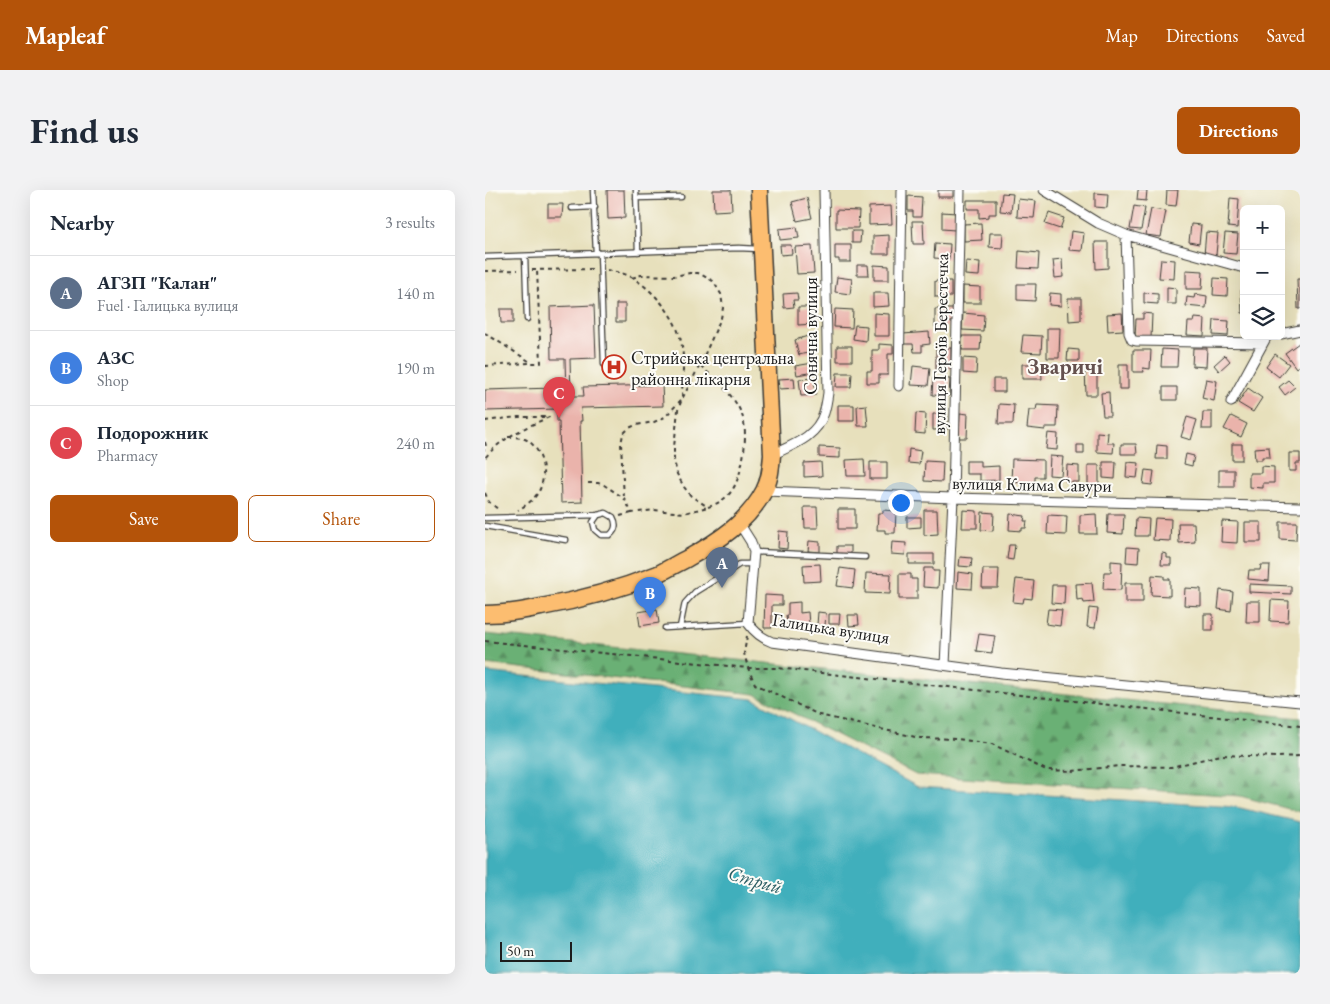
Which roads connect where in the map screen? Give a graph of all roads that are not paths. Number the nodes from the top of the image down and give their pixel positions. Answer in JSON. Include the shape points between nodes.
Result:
{"nodes":[{"id":1,"x":593,"y":190,"type":"edge"},
{"id":2,"x":636,"y":190,"type":"edge"},
{"id":3,"x":759,"y":190,"type":"edge"},
{"id":4,"x":824,"y":190,"type":"edge"},
{"id":5,"x":902,"y":190,"type":"edge"},
{"id":6,"x":959,"y":190,"type":"edge"},
{"id":7,"x":1044,"y":190,"type":"edge"},
{"id":8,"x":681,"y":197,"type":"dead end"},
{"id":9,"x":636,"y":198,"type":"junction"},
{"id":10,"x":595,"y":207,"type":"junction"},
{"id":11,"x":572,"y":208,"type":"dead end"},
{"id":12,"x":1127,"y":235,"type":"junction"},
{"id":13,"x":763,"y":249,"type":"junction"},
{"id":14,"x":638,"y":252,"type":"junction"},
{"id":15,"x":598,"y":253,"type":"junction"},
{"id":16,"x":525,"y":256,"type":"junction"},
{"id":17,"x":485,"y":257,"type":"edge"},
{"id":18,"x":1240,"y":267,"type":"edge"},
{"id":19,"x":527,"y":319,"type":"dead end"},
{"id":20,"x":1300,"y":330,"type":"edge"},
{"id":21,"x":1285,"y":333,"type":"edge"},
{"id":22,"x":1240,"y":339,"type":"edge"},
{"id":23,"x":1264,"y":340,"type":"edge"},
{"id":24,"x":604,"y":364,"type":"dead end"},
{"id":25,"x":899,"y":386,"type":"dead end"},
{"id":26,"x":1231,"y":402,"type":"dead end"},
{"id":27,"x":772,"y":455,"type":"junction"},
{"id":28,"x":764,"y":491,"type":"junction"},
{"id":29,"x":953,"y":498,"type":"junction"},
{"id":30,"x":1300,"y":507,"type":"edge"},
{"id":31,"x":598,"y":515,"type":"junction"},
{"id":32,"x":485,"y":518,"type":"edge"},
{"id":33,"x":739,"y":523,"type":"junction"},
{"id":34,"x":485,"y":526,"type":"edge"},
{"id":35,"x":566,"y":540,"type":"dead end"},
{"id":36,"x":754,"y":552,"type":"junction"},
{"id":37,"x":865,"y":557,"type":"dead end"},
{"id":38,"x":753,"y":564,"type":"junction"},
{"id":39,"x":485,"y":614,"type":"edge"},
{"id":40,"x":748,"y":623,"type":"junction"},
{"id":41,"x":665,"y":628,"type":"dead end"},
{"id":42,"x":680,"y":628,"type":"junction"},
{"id":43,"x":945,"y":665,"type":"junction"},
{"id":44,"x":1300,"y":702,"type":"edge"}],
"edges":[{"from":1,"to":10,"type":"lane"},
{"from":2,"to":9,"type":"lane"},
{"from":3,"to":13,"type":"highway"},
{"from":4,"to":27,"type":"street","name":"Сонячна вулиця","via":[[825,413],[808,436]]},
{"from":5,"to":25,"type":"street"},
{"from":6,"to":29,"type":"street","name":"вулиця Героїв Берестечка"},
{"from":7,"to":12,"type":"street"},
{"from":8,"to":9,"type":"lane"},
{"from":9,"to":14,"type":"lane"},
{"from":10,"to":11,"type":"lane"},
{"from":10,"to":15,"type":"lane"},
{"from":12,"to":18,"type":"street"},
{"from":12,"to":22,"type":"street","via":[[1129,333],[1132,340]]},
{"from":13,"to":14,"type":"lane"},
{"from":13,"to":27,"type":"highway"},
{"from":14,"to":15,"type":"lane"},
{"from":15,"to":16,"type":"lane"},
{"from":15,"to":24,"type":"lane"},
{"from":16,"to":17,"type":"lane"},
{"from":16,"to":19,"type":"lane"},
{"from":20,"to":21,"type":"street"},
{"from":23,"to":26,"type":"street"},
{"from":27,"to":28,"type":"highway"},
{"from":28,"to":29,"type":"street","name":"вулиця Клима Савури"},
{"from":28,"to":33,"type":"highway"},
{"from":29,"to":30,"type":"street","name":"вулиця Клима Савури"},
{"from":29,"to":43,"type":"street","name":"вулиця Героїв Берестечка"},
{"from":31,"to":31,"type":"lane","via":[[593,526],[598,534],[609,535],[616,525],[613,517],[606,513]]},
{"from":31,"to":32,"type":"lane"},
{"from":33,"to":36,"type":"street"},
{"from":33,"to":39,"type":"highway","via":[[707,547],[659,573],[614,590],[566,603]]},
{"from":34,"to":35,"type":"lane"},
{"from":36,"to":37,"type":"lane"},
{"from":36,"to":38,"type":"street","name":"Галицька вулиця"},
{"from":38,"to":40,"type":"street","name":"Галицька вулиця"},
{"from":38,"to":42,"type":"lane","via":[[740,564],[695,592],[685,603]]},
{"from":40,"to":42,"type":"lane"},
{"from":40,"to":43,"type":"street","name":"Галицька вулиця","via":[[763,638],[773,642]]},
{"from":41,"to":42,"type":"lane"},
{"from":43,"to":44,"type":"street","name":"Галицька вулиця"}]}
